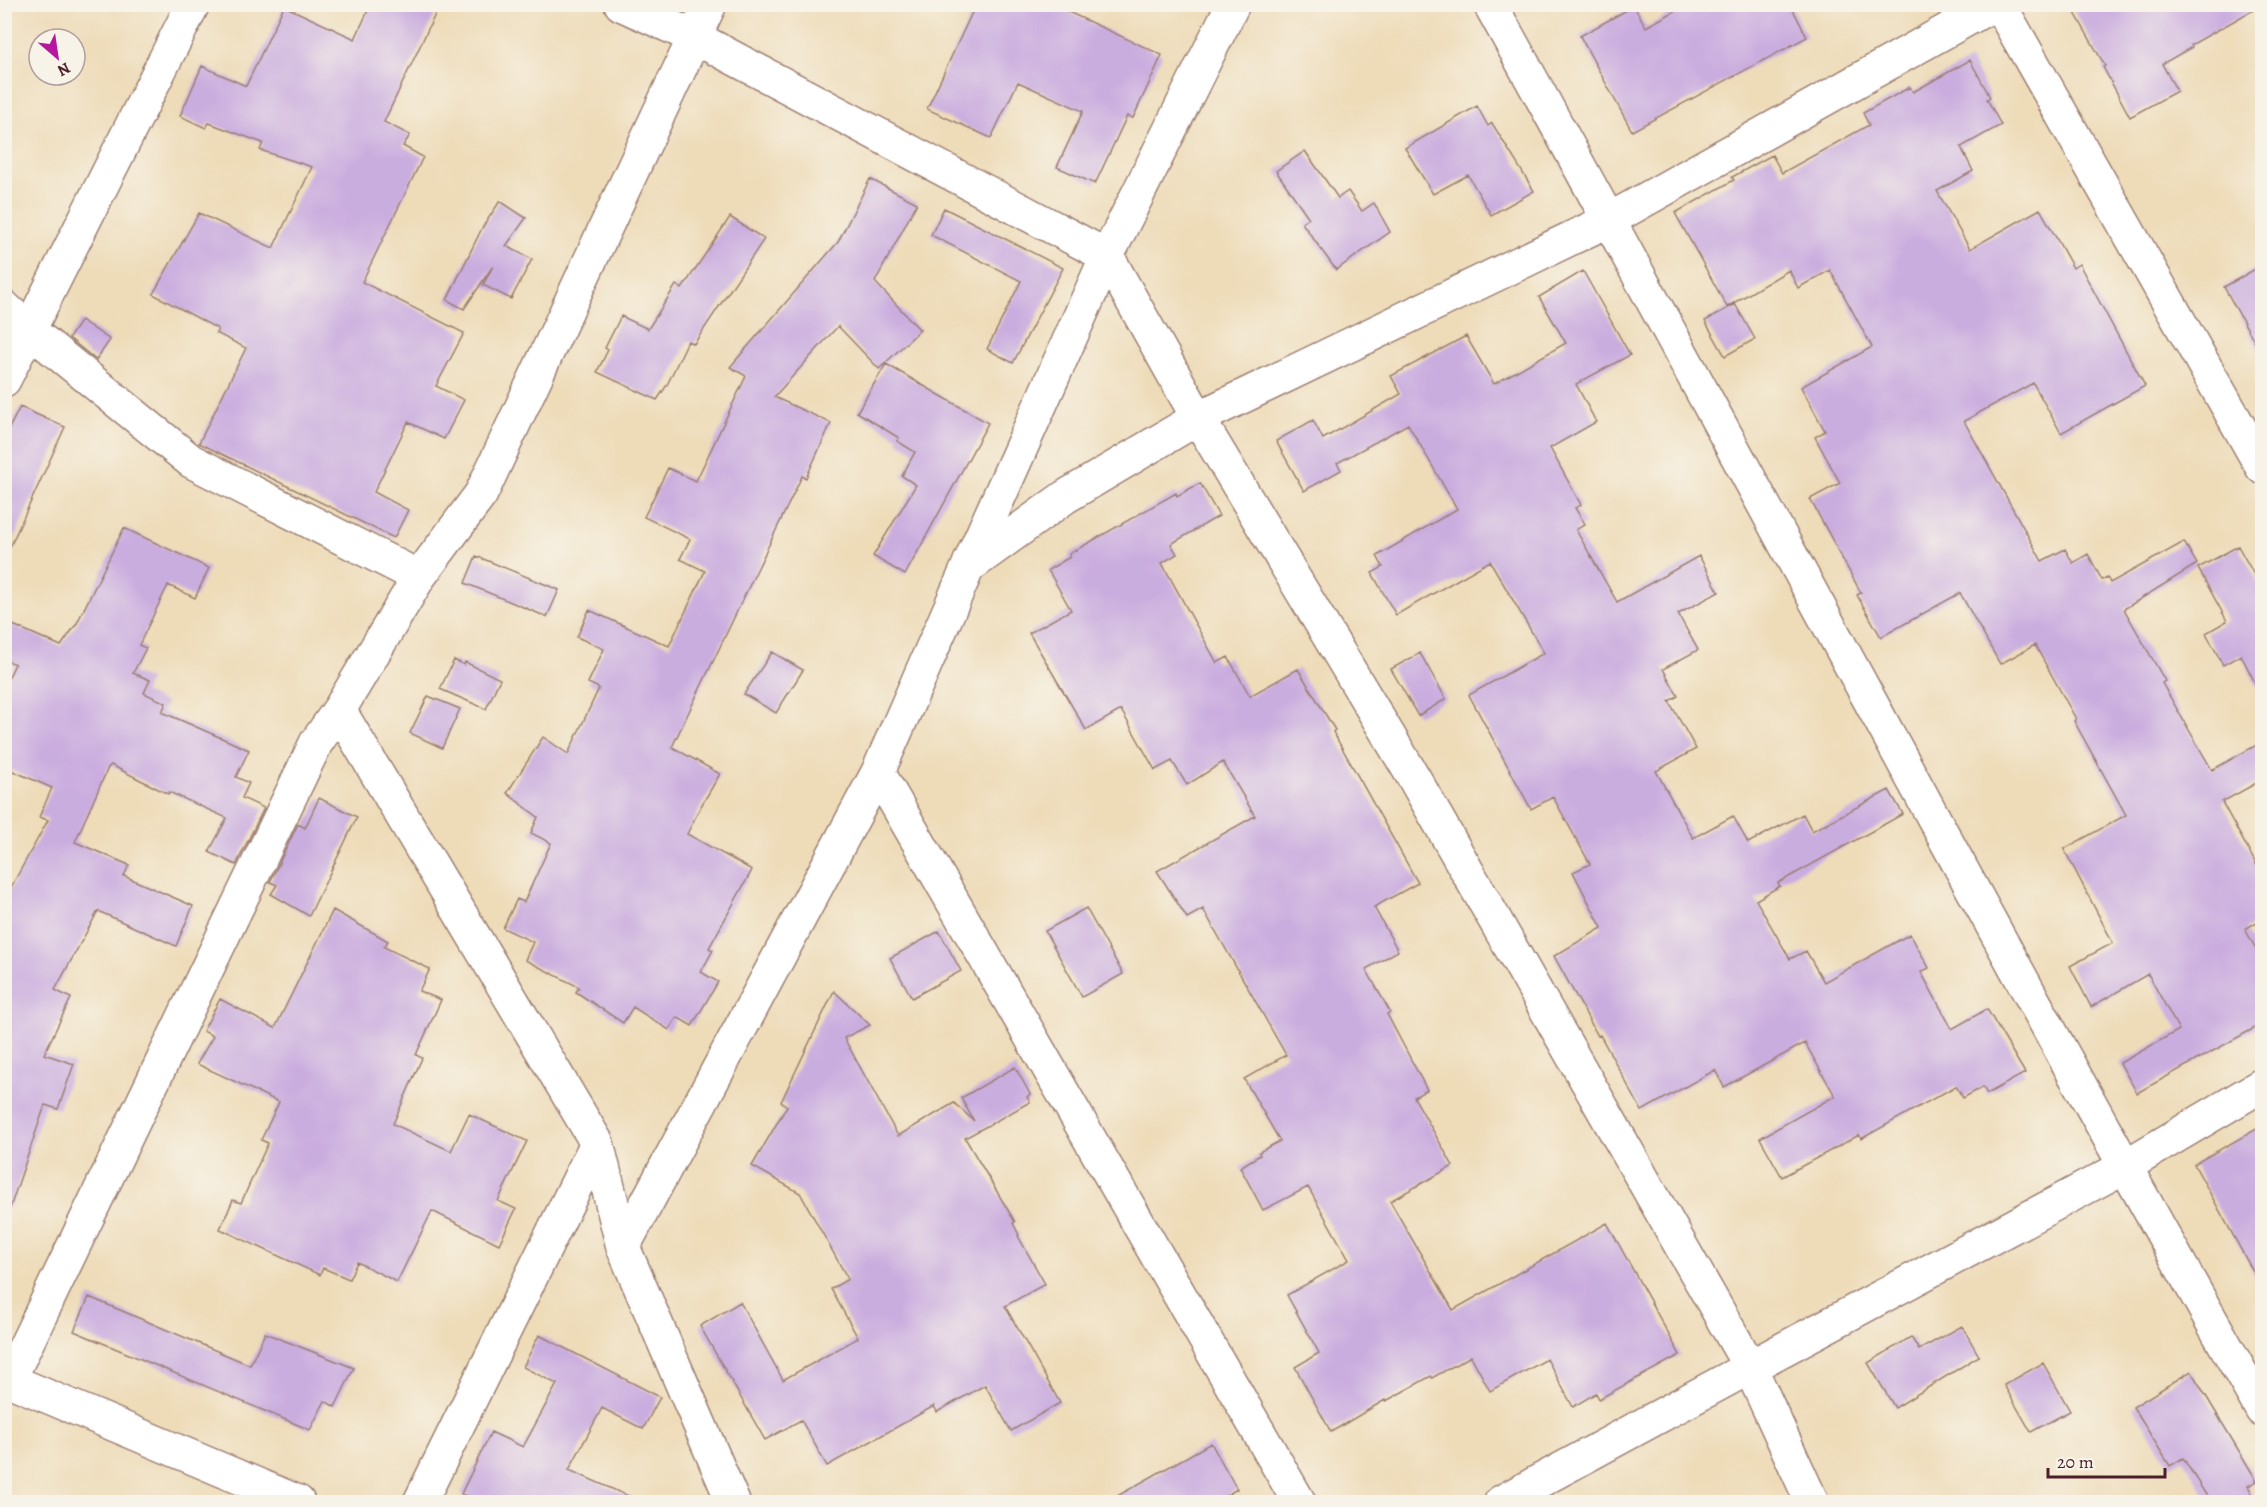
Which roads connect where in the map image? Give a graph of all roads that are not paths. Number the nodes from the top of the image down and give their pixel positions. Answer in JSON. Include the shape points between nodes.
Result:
{"nodes":[{"id":1,"x":193,"y":4,"type":"edge"},
{"id":2,"x":621,"y":4,"type":"edge"},
{"id":3,"x":710,"y":4,"type":"edge"},
{"id":4,"x":1233,"y":4,"type":"edge"},
{"id":5,"x":1490,"y":4,"type":"edge"},
{"id":6,"x":1994,"y":4,"type":"edge"},
{"id":7,"x":1999,"y":4,"type":"edge"},
{"id":8,"x":694,"y":37,"type":"junction"},
{"id":9,"x":1610,"y":220,"type":"junction"},
{"id":10,"x":1107,"y":256,"type":"junction"},
{"id":11,"x":4,"y":307,"type":"edge"},
{"id":12,"x":29,"y":330,"type":"junction"},
{"id":13,"x":4,"y":381,"type":"edge"},
{"id":14,"x":1198,"y":418,"type":"junction"},
{"id":15,"x":2262,"y":467,"type":"edge"},
{"id":16,"x":968,"y":567,"type":"junction"},
{"id":17,"x":419,"y":577,"type":"junction"},
{"id":18,"x":339,"y":710,"type":"junction"},
{"id":19,"x":878,"y":772,"type":"junction"},
{"id":20,"x":2262,"y":1085,"type":"edge"},
{"id":21,"x":597,"y":1143,"type":"junction"},
{"id":22,"x":2124,"y":1167,"type":"junction"},
{"id":23,"x":623,"y":1247,"type":"junction"},
{"id":24,"x":1750,"y":1367,"type":"junction"},
{"id":25,"x":7,"y":1379,"type":"edge"},
{"id":26,"x":2262,"y":1410,"type":"edge"},
{"id":27,"x":280,"y":1499,"type":"edge"},
{"id":28,"x":420,"y":1503,"type":"edge"},
{"id":29,"x":733,"y":1503,"type":"edge"},
{"id":30,"x":1299,"y":1503,"type":"edge"},
{"id":31,"x":1501,"y":1503,"type":"edge"},
{"id":32,"x":1812,"y":1503,"type":"edge"}],
"edges":[{"from":1,"to":12,"type":"street"},
{"from":2,"to":8,"type":"street"},
{"from":3,"to":8,"type":"street"},
{"from":4,"to":10,"type":"street"},
{"from":5,"to":9,"type":"street"},
{"from":6,"to":9,"type":"street"},
{"from":7,"to":15,"type":"street"},
{"from":8,"to":10,"type":"street"},
{"from":8,"to":17,"type":"street","via":[[481,494]]},
{"from":9,"to":14,"type":"street"},
{"from":9,"to":22,"type":"street"},
{"from":10,"to":14,"type":"street"},
{"from":10,"to":16,"type":"street"},
{"from":11,"to":12,"type":"street"},
{"from":12,"to":13,"type":"street"},
{"from":12,"to":17,"type":"street","via":[[191,461]]},
{"from":14,"to":16,"type":"street","via":[[1065,497]]},
{"from":14,"to":24,"type":"street","via":[[1414,778]]},
{"from":16,"to":19,"type":"street"},
{"from":17,"to":18,"type":"street"},
{"from":18,"to":21,"type":"street"},
{"from":18,"to":25,"type":"street","via":[[316,743]]},
{"from":19,"to":23,"type":"street"},
{"from":19,"to":30,"type":"street"},
{"from":20,"to":22,"type":"street"},
{"from":21,"to":23,"type":"street"},
{"from":21,"to":28,"type":"street"},
{"from":22,"to":24,"type":"street"},
{"from":22,"to":26,"type":"street"},
{"from":23,"to":29,"type":"street"},
{"from":24,"to":31,"type":"street"},
{"from":24,"to":32,"type":"street"},
{"from":25,"to":27,"type":"street"}]}
